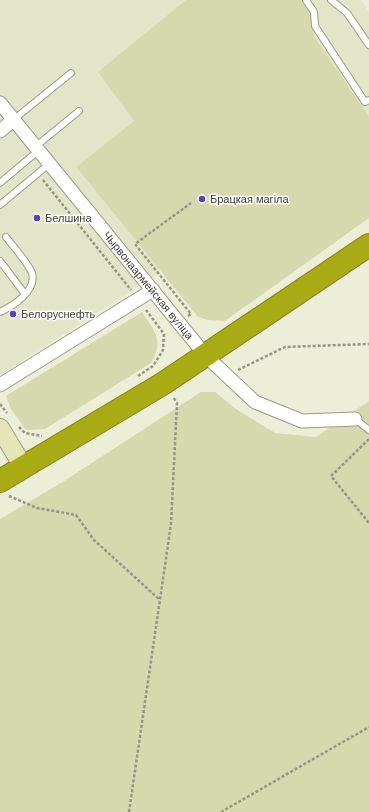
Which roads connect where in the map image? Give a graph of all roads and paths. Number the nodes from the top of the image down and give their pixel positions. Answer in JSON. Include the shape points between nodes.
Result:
{"nodes":[{"id":1,"x":306,"y":0,"type":"edge"},
{"id":2,"x":331,"y":0,"type":"edge"},
{"id":3,"x":369,"y":45,"type":"edge"},
{"id":4,"x":71,"y":73,"type":"dead end"},
{"id":5,"x":369,"y":100,"type":"edge"},
{"id":6,"x":0,"y":103,"type":"edge"},
{"id":7,"x":79,"y":111,"type":"dead end"},
{"id":8,"x":13,"y":120,"type":"junction"},
{"id":9,"x":0,"y":131,"type":"edge"},
{"id":10,"x":37,"y":149,"type":"junction"},
{"id":11,"x":49,"y":164,"type":"junction"},
{"id":12,"x":38,"y":173,"type":"junction"},
{"id":13,"x":0,"y":183,"type":"edge"},
{"id":14,"x":191,"y":203,"type":"dead end"},
{"id":15,"x":0,"y":205,"type":"edge"},
{"id":16,"x":6,"y":237,"type":"dead end"},
{"id":17,"x":135,"y":244,"type":"dead end"},
{"id":18,"x":369,"y":245,"type":"edge"},
{"id":19,"x":0,"y":261,"type":"edge"},
{"id":20,"x":153,"y":290,"type":"junction"},
{"id":21,"x":25,"y":294,"type":"junction"},
{"id":22,"x":139,"y":299,"type":"junction"},
{"id":23,"x":0,"y":312,"type":"edge"},
{"id":24,"x":369,"y":344,"type":"edge"},
{"id":25,"x":206,"y":356,"type":"junction"},
{"id":26,"x":227,"y":375,"type":"junction"},
{"id":27,"x":134,"y":379,"type":"dead end"},
{"id":28,"x":0,"y":385,"type":"edge"},
{"id":29,"x":177,"y":403,"type":"dead end"},
{"id":30,"x":0,"y":404,"type":"edge"},
{"id":31,"x":355,"y":418,"type":"joint"},
{"id":32,"x":8,"y":423,"type":"edge"},
{"id":33,"x":369,"y":430,"type":"edge"},
{"id":34,"x":48,"y":432,"type":"dead end"},
{"id":35,"x":369,"y":439,"type":"edge"},
{"id":36,"x":0,"y":448,"type":"edge"},
{"id":37,"x":24,"y":468,"type":"junction"},
{"id":38,"x":5,"y":489,"type":"edge"},
{"id":39,"x":369,"y":523,"type":"edge"},
{"id":40,"x":160,"y":600,"type":"junction"},
{"id":41,"x":369,"y":727,"type":"edge"},
{"id":42,"x":129,"y":812,"type":"edge"},
{"id":43,"x":221,"y":812,"type":"edge"}],
"edges":[{"from":1,"to":5,"type":"lane","via":[[314,12],[315,26],[366,102]]},
{"from":2,"to":3,"type":"lane","via":[[347,13]]},
{"from":4,"to":8,"type":"lane"},
{"from":6,"to":8,"type":"street","name":"Чырвонаармейская вуліца"},
{"from":7,"to":10,"type":"lane"},
{"from":8,"to":9,"type":"street"},
{"from":8,"to":10,"type":"street","name":"Чырвонаармейская вуліца"},
{"from":10,"to":11,"type":"street","name":"Чырвонаармейская вуліца"},
{"from":10,"to":13,"type":"lane"},
{"from":11,"to":12,"type":"lane"},
{"from":11,"to":20,"type":"street","name":"Чырвонаармейская вуліца"},
{"from":12,"to":15,"type":"lane"},
{"from":12,"to":22,"type":"path"},
{"from":14,"to":17,"type":"path"},
{"from":16,"to":21,"type":"lane","via":[[32,273],[32,283]]},
{"from":18,"to":25,"type":"highway"},
{"from":19,"to":21,"type":"lane"},
{"from":20,"to":22,"type":"street"},
{"from":20,"to":25,"type":"street","name":"Чырвонаармейская вуліца"},
{"from":21,"to":23,"type":"lane"},
{"from":22,"to":27,"type":"path","via":[[164,334],[163,350],[153,366]]},
{"from":22,"to":28,"type":"street"},
{"from":24,"to":26,"type":"path","via":[[285,347]]},
{"from":25,"to":26,"type":"street","name":"Чырвонаармейская вуліца"},
{"from":25,"to":37,"type":"highway"},
{"from":26,"to":31,"type":"street","name":"Чырвонаармейская вуліца","via":[[255,402],[302,421]]},
{"from":29,"to":40,"type":"path","via":[[171,524]]},
{"from":30,"to":32,"type":"path"},
{"from":31,"to":33,"type":"lane"},
{"from":32,"to":34,"type":"path","via":[[25,433],[42,436]]},
{"from":32,"to":37,"type":"main road"},
{"from":35,"to":39,"type":"path","via":[[330,476]]},
{"from":36,"to":37,"type":"main road"},
{"from":37,"to":38,"type":"highway"},
{"from":38,"to":40,"type":"path","via":[[37,508],[76,515],[94,540]]},
{"from":40,"to":42,"type":"path"},
{"from":41,"to":43,"type":"path"}]}
